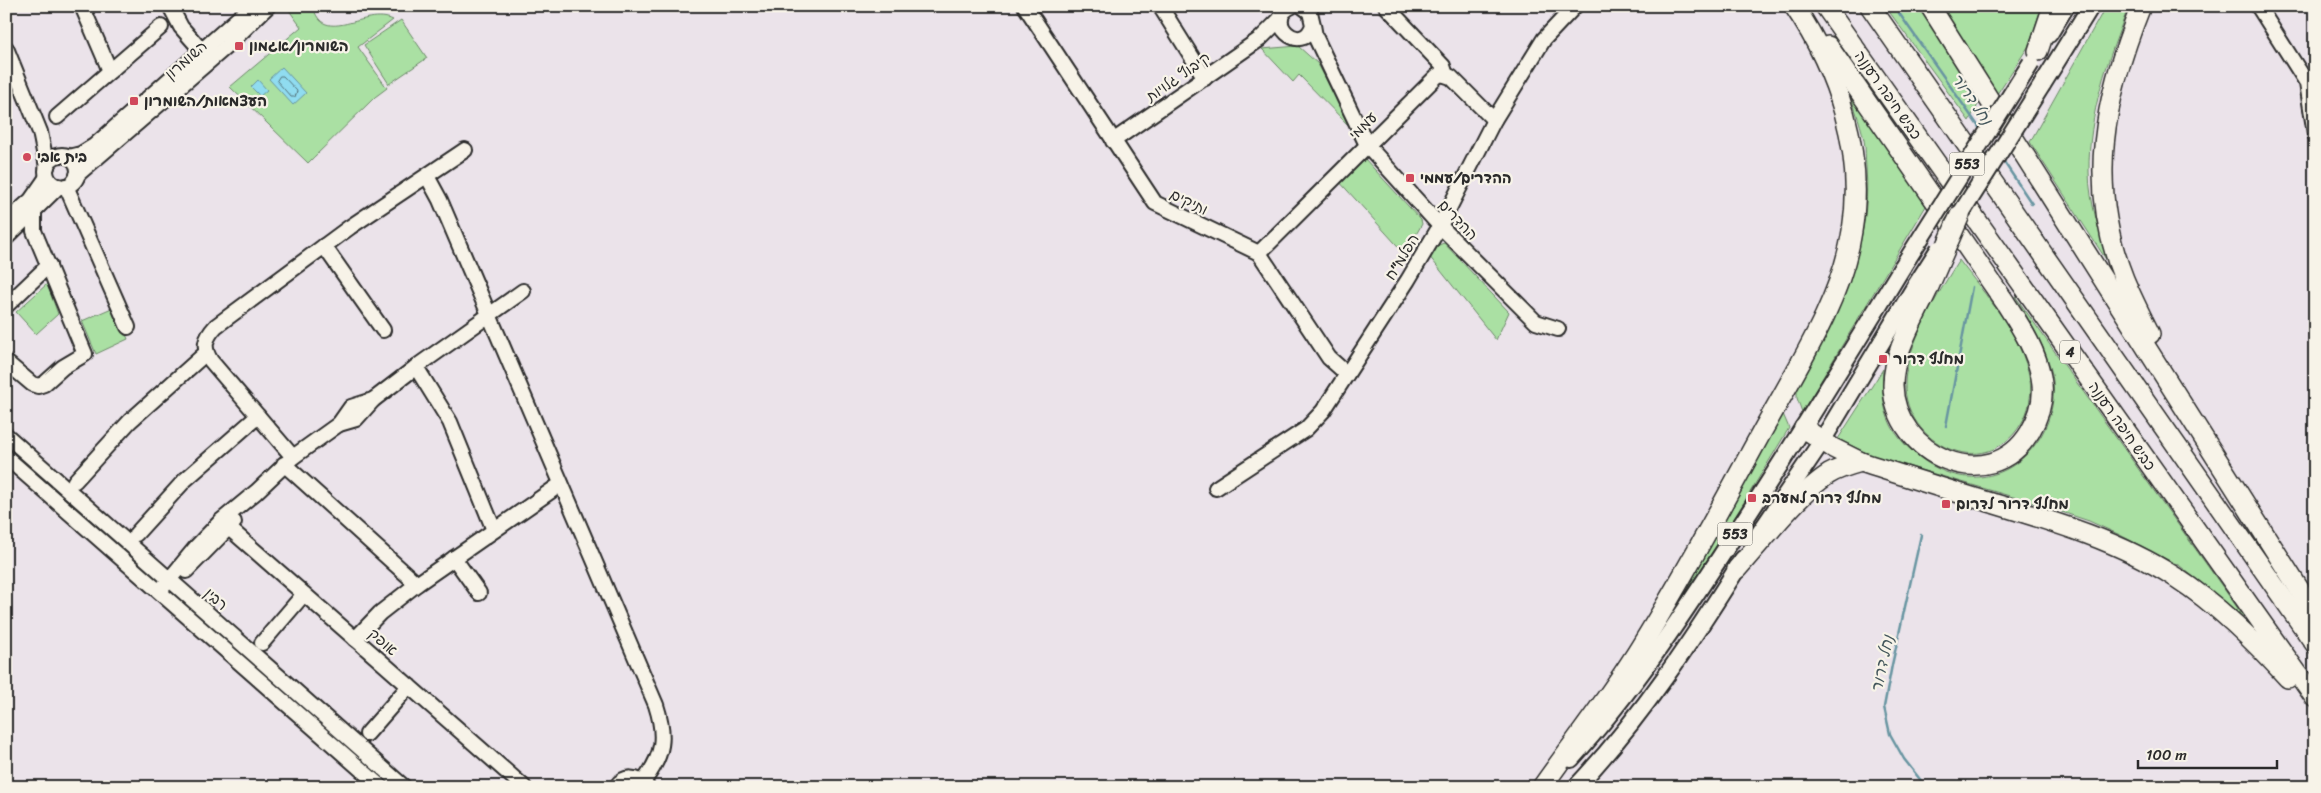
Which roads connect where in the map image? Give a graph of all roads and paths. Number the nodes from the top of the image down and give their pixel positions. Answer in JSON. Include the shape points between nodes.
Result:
{"nodes":[{"id":1,"x":82,"y":6,"type":"edge"},
{"id":2,"x":170,"y":6,"type":"edge"},
{"id":3,"x":252,"y":6,"type":"edge"},
{"id":4,"x":268,"y":6,"type":"edge"},
{"id":5,"x":1025,"y":6,"type":"edge"},
{"id":6,"x":1160,"y":6,"type":"edge"},
{"id":7,"x":1302,"y":6,"type":"edge"},
{"id":8,"x":1386,"y":6,"type":"edge"},
{"id":9,"x":1575,"y":6,"type":"edge"},
{"id":10,"x":1794,"y":6,"type":"edge"},
{"id":11,"x":1799,"y":6,"type":"edge"},
{"id":12,"x":1825,"y":6,"type":"edge"},
{"id":13,"x":1870,"y":6,"type":"edge"},
{"id":14,"x":1930,"y":6,"type":"edge"},
{"id":15,"x":2053,"y":6,"type":"edge"},
{"id":16,"x":2066,"y":6,"type":"edge"},
{"id":17,"x":2091,"y":6,"type":"edge"},
{"id":18,"x":2141,"y":6,"type":"edge"},
{"id":19,"x":2258,"y":6,"type":"edge"},
{"id":20,"x":1286,"y":10,"type":"edge"},
{"id":21,"x":1313,"y":25,"type":"junction"},
{"id":22,"x":160,"y":28,"type":"dead end"},
{"id":23,"x":1292,"y":37,"type":"junction"},
{"id":24,"x":1260,"y":39,"type":"junction"},
{"id":25,"x":6,"y":48,"type":"edge"},
{"id":26,"x":206,"y":56,"type":"junction"},
{"id":27,"x":2035,"y":57,"type":"junction"},
{"id":28,"x":1327,"y":62,"type":"junction"},
{"id":29,"x":110,"y":71,"type":"junction"},
{"id":30,"x":1446,"y":75,"type":"junction"},
{"id":31,"x":1205,"y":78,"type":"junction"},
{"id":32,"x":57,"y":117,"type":"dead end"},
{"id":33,"x":1494,"y":120,"type":"junction"},
{"id":34,"x":40,"y":132,"type":"junction"},
{"id":35,"x":2315,"y":134,"type":"edge"},
{"id":36,"x":1113,"y":141,"type":"junction"},
{"id":37,"x":1367,"y":145,"type":"junction"},
{"id":38,"x":465,"y":150,"type":"dead end"},
{"id":39,"x":65,"y":156,"type":"junction"},
{"id":40,"x":47,"y":172,"type":"junction"},
{"id":41,"x":77,"y":175,"type":"junction"},
{"id":42,"x":427,"y":176,"type":"junction"},
{"id":43,"x":63,"y":186,"type":"junction"},
{"id":44,"x":34,"y":212,"type":"junction"},
{"id":45,"x":1960,"y":215,"type":"joint"},
{"id":46,"x":6,"y":222,"type":"edge"},
{"id":47,"x":1440,"y":226,"type":"junction"},
{"id":48,"x":7,"y":237,"type":"edge"},
{"id":49,"x":38,"y":242,"type":"junction"},
{"id":50,"x":324,"y":246,"type":"junction"},
{"id":51,"x":1258,"y":252,"type":"junction"},
{"id":52,"x":49,"y":266,"type":"junction"},
{"id":53,"x":1922,"y":287,"type":"junction"},
{"id":54,"x":523,"y":291,"type":"dead end"},
{"id":55,"x":6,"y":306,"type":"edge"},
{"id":56,"x":489,"y":315,"type":"junction"},
{"id":57,"x":128,"y":327,"type":"dead end"},
{"id":58,"x":1558,"y":329,"type":"dead end"},
{"id":59,"x":383,"y":330,"type":"dead end"},
{"id":60,"x":206,"y":353,"type":"junction"},
{"id":61,"x":6,"y":362,"type":"edge"},
{"id":62,"x":416,"y":366,"type":"junction"},
{"id":63,"x":1348,"y":374,"type":"junction"},
{"id":64,"x":258,"y":416,"type":"junction"},
{"id":65,"x":2194,"y":422,"type":"junction"},
{"id":66,"x":1804,"y":428,"type":"junction"},
{"id":67,"x":6,"y":435,"type":"edge"},
{"id":68,"x":1822,"y":441,"type":"junction"},
{"id":69,"x":6,"y":457,"type":"edge"},
{"id":70,"x":288,"y":461,"type":"junction"},
{"id":71,"x":1861,"y":462,"type":"junction"},
{"id":72,"x":75,"y":480,"type":"dead end"},
{"id":73,"x":561,"y":484,"type":"junction"},
{"id":74,"x":1216,"y":488,"type":"dead end"},
{"id":75,"x":225,"y":525,"type":"junction"},
{"id":76,"x":494,"y":530,"type":"junction"},
{"id":77,"x":136,"y":534,"type":"dead end"},
{"id":78,"x":454,"y":558,"type":"junction"},
{"id":79,"x":1737,"y":569,"type":"junction"},
{"id":80,"x":171,"y":582,"type":"junction"},
{"id":81,"x":417,"y":584,"type":"junction"},
{"id":82,"x":161,"y":592,"type":"junction"},
{"id":83,"x":479,"y":593,"type":"dead end"},
{"id":84,"x":304,"y":594,"type":"junction"},
{"id":85,"x":2315,"y":614,"type":"edge"},
{"id":86,"x":355,"y":639,"type":"junction"},
{"id":87,"x":262,"y":643,"type":"dead end"},
{"id":88,"x":2315,"y":644,"type":"edge"},
{"id":89,"x":410,"y":686,"type":"junction"},
{"id":90,"x":2315,"y":698,"type":"edge"},
{"id":91,"x":2315,"y":711,"type":"edge"},
{"id":92,"x":367,"y":734,"type":"dead end"},
{"id":93,"x":516,"y":784,"type":"edge"},
{"id":94,"x":645,"y":784,"type":"edge"},
{"id":95,"x":381,"y":787,"type":"edge"},
{"id":96,"x":404,"y":787,"type":"edge"},
{"id":97,"x":616,"y":787,"type":"edge"},
{"id":98,"x":1542,"y":787,"type":"edge"},
{"id":99,"x":1546,"y":787,"type":"edge"},
{"id":100,"x":1576,"y":787,"type":"edge"}],
"edges":[{"from":1,"to":29,"type":"street"},
{"from":2,"to":26,"type":"street","via":[[182,27]]},
{"from":3,"to":26,"type":"street","name":"השומרון"},
{"from":4,"to":26,"type":"street","name":"השומרון"},
{"from":5,"to":36,"type":"street","name":"ותיקים"},
{"from":6,"to":31,"type":"street"},
{"from":7,"to":21,"type":"street","name":"ההדרים","via":[[1312,16]]},
{"from":8,"to":30,"type":"street","via":[[1443,66]]},
{"from":9,"to":33,"type":"street","name":"הפלמ\"ח","via":[[1544,39]]},
{"from":10,"to":98,"type":"highway","via":[[1828,65],[1849,132],[1855,199],[1846,261],[1804,356],[1667,604]]},
{"from":11,"to":53,"type":"highway","via":[[2000,294],[2031,344],[2041,378],[2043,396],[2040,410],[2034,425],[2016,449],[1988,465],[1958,464],[1926,449],[1912,436],[1895,404],[1894,371]]},
{"from":12,"to":90,"type":"highway","name":"כביש חיפה רעננה","number":"4"},
{"from":13,"to":88,"type":"highway","number":"4"},
{"from":14,"to":65,"type":"highway"},
{"from":15,"to":27,"type":"highway"},
{"from":16,"to":27,"type":"main road","number":"553"},
{"from":17,"to":45,"type":"main road","number":"553","bridge":true},
{"from":18,"to":65,"type":"highway","via":[[2124,47],[2108,110],[2103,194],[2124,278]]},
{"from":19,"to":35,"type":"street","via":[[2307,84]]},
{"from":20,"to":23,"type":"street","via":[[1282,28]]},
{"from":20,"to":24,"type":"street","name":"קיבוץ גלויות"},
{"from":21,"to":23,"type":"street","via":[[1308,33]]},
{"from":21,"to":28,"type":"street","name":"ההדרים"},
{"from":22,"to":29,"type":"street"},
{"from":23,"to":24,"type":"street","name":"קיבוץ גלויות"},
{"from":23,"to":28,"type":"street","name":"ההדרים","via":[[1311,46]]},
{"from":24,"to":31,"type":"street","name":"קיבוץ גלויות"},
{"from":25,"to":34,"type":"street"},
{"from":26,"to":39,"type":"street","name":"השומרון","via":[[94,146],[81,154]]},
{"from":26,"to":41,"type":"street","name":"השומרון"},
{"from":27,"to":66,"type":"main road","number":"553","bridge":true},
{"from":28,"to":37,"type":"street","name":"ההדרים"},
{"from":29,"to":32,"type":"street"},
{"from":30,"to":33,"type":"street"},
{"from":30,"to":37,"type":"street","name":"עממי","via":[[1437,76]]},
{"from":31,"to":36,"type":"street","name":"קיבוץ גלויות"},
{"from":33,"to":47,"type":"street","name":"הפלמ\"ח"},
{"from":34,"to":39,"type":"street","via":[[50,146]]},
{"from":34,"to":40,"type":"street"},
{"from":36,"to":51,"type":"street","name":"ותיקים","via":[[1155,203]]},
{"from":37,"to":47,"type":"street","name":"ההדרים"},
{"from":37,"to":51,"type":"street","name":"עממי"},
{"from":38,"to":42,"type":"street"},
{"from":39,"to":40,"type":"street","via":[[52,159]]},
{"from":39,"to":41,"type":"street","via":[[76,165]]},
{"from":40,"to":43,"type":"street","via":[[53,184]]},
{"from":40,"to":46,"type":"street","via":[[31,200]]},
{"from":41,"to":43,"type":"street","via":[[73,182]]},
{"from":42,"to":50,"type":"street"},
{"from":42,"to":56,"type":"street"},
{"from":43,"to":44,"type":"street"},
{"from":43,"to":57,"type":"street"},
{"from":44,"to":48,"type":"street"},
{"from":44,"to":49,"type":"street","via":[[32,223]]},
{"from":45,"to":53,"type":"highway","bridge":true},
{"from":47,"to":58,"type":"street","name":"ההדרים","via":[[1536,322]]},
{"from":47,"to":63,"type":"street","name":"הפלמ\"ח"},
{"from":48,"to":49,"type":"street","via":[[27,235]]},
{"from":49,"to":52,"type":"street"},
{"from":50,"to":59,"type":"street"},
{"from":50,"to":60,"type":"street","via":[[216,326],[204,344]]},
{"from":51,"to":63,"type":"street","via":[[1329,358]]},
{"from":52,"to":55,"type":"street"},
{"from":52,"to":61,"type":"street","via":[[85,354],[38,386]]},
{"from":53,"to":68,"type":"main road","number":"553"},
{"from":54,"to":56,"type":"street"},
{"from":56,"to":62,"type":"street"},
{"from":56,"to":73,"type":"street"},
{"from":60,"to":64,"type":"street"},
{"from":60,"to":72,"type":"street","via":[[130,421]]},
{"from":62,"to":70,"type":"street","via":[[373,400],[351,407],[340,424]]},
{"from":62,"to":76,"type":"street","via":[[450,422]]},
{"from":63,"to":74,"type":"street","name":"הפלמ\"ח","via":[[1323,411],[1306,428]]},
{"from":64,"to":70,"type":"street"},
{"from":64,"to":77,"type":"street","via":[[185,480]]},
{"from":65,"to":85,"type":"highway"},
{"from":66,"to":68,"type":"highway"},
{"from":66,"to":99,"type":"main road","number":"553","via":[[1663,645],[1606,720]]},
{"from":67,"to":80,"type":"street","name":"רבין"},
{"from":68,"to":71,"type":"highway"},
{"from":68,"to":79,"type":"main road","number":"553"},
{"from":69,"to":82,"type":"street","name":"רבין"},
{"from":70,"to":75,"type":"street"},
{"from":70,"to":81,"type":"street"},
{"from":71,"to":79,"type":"highway","via":[[1837,470],[1821,480]]},
{"from":71,"to":91,"type":"highway","via":[[2084,532],[2145,560],[2198,593],[2242,631]]},
{"from":73,"to":76,"type":"street"},
{"from":73,"to":94,"type":"street","via":[[660,719],[663,734],[659,757]]},
{"from":75,"to":80,"type":"street"},
{"from":75,"to":84,"type":"street","name":"אופק"},
{"from":76,"to":78,"type":"street"},
{"from":78,"to":81,"type":"street"},
{"from":78,"to":83,"type":"street"},
{"from":79,"to":100,"type":"main road","number":"553","via":[[1665,678]]},
{"from":80,"to":82,"type":"street"},
{"from":80,"to":96,"type":"street","name":"רבין"},
{"from":81,"to":86,"type":"street"},
{"from":82,"to":95,"type":"street","name":"רבין"},
{"from":84,"to":86,"type":"street","name":"אופק"},
{"from":84,"to":87,"type":"street"},
{"from":86,"to":89,"type":"street","name":"אופק"},
{"from":89,"to":92,"type":"street"},
{"from":89,"to":93,"type":"street","name":"אופק"},
{"from":94,"to":97,"type":"street","via":[[630,778]]}]}
